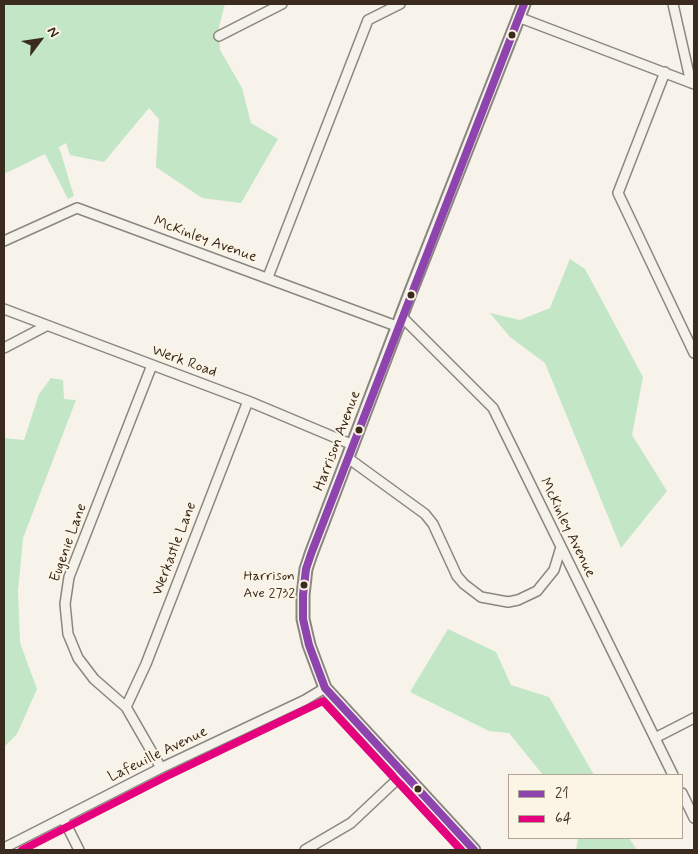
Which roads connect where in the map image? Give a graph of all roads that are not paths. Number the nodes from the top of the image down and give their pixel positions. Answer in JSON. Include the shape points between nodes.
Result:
{"nodes":[{"id":1,"x":282,"y":4,"type":"edge"},
{"id":2,"x":400,"y":4,"type":"edge"},
{"id":3,"x":524,"y":4,"type":"edge"},
{"id":4,"x":674,"y":4,"type":"edge"},
{"id":5,"x":384,"y":7,"type":"edge"},
{"id":6,"x":518,"y":17,"type":"junction"},
{"id":7,"x":218,"y":36,"type":"dead end"},
{"id":8,"x":665,"y":72,"type":"junction"},
{"id":9,"x":693,"y":84,"type":"edge"},
{"id":10,"x":4,"y":241,"type":"edge"},
{"id":11,"x":268,"y":277,"type":"junction"},
{"id":12,"x":4,"y":309,"type":"edge"},
{"id":13,"x":400,"y":322,"type":"junction"},
{"id":14,"x":46,"y":326,"type":"junction"},
{"id":15,"x":4,"y":348,"type":"edge"},
{"id":16,"x":694,"y":353,"type":"edge"},
{"id":17,"x":152,"y":365,"type":"junction"},
{"id":18,"x":248,"y":401,"type":"junction"},
{"id":19,"x":352,"y":445,"type":"junction"},
{"id":20,"x":348,"y":458,"type":"junction"},
{"id":21,"x":561,"y":547,"type":"junction"},
{"id":22,"x":325,"y":688,"type":"junction"},
{"id":23,"x":126,"y":706,"type":"junction"},
{"id":24,"x":694,"y":718,"type":"edge"},
{"id":25,"x":655,"y":738,"type":"junction"},
{"id":26,"x":161,"y":768,"type":"junction"},
{"id":27,"x":403,"y":774,"type":"junction"},
{"id":28,"x":673,"y":774,"type":"edge"},
{"id":29,"x":683,"y":795,"type":"edge"},
{"id":30,"x":63,"y":818,"type":"junction"},
{"id":31,"x":694,"y":818,"type":"edge"},
{"id":32,"x":321,"y":847,"type":"edge"},
{"id":33,"x":4,"y":848,"type":"edge"},
{"id":34,"x":79,"y":850,"type":"edge"},
{"id":35,"x":305,"y":850,"type":"edge"},
{"id":36,"x":474,"y":850,"type":"edge"}],
"edges":[{"from":1,"to":7,"type":"street"},
{"from":2,"to":5,"type":"street"},
{"from":3,"to":6,"type":"main road","name":"Harrison Avenue"},
{"from":4,"to":9,"type":"street"},
{"from":5,"to":11,"type":"street","via":[[368,20]]},
{"from":6,"to":8,"type":"street"},
{"from":6,"to":13,"type":"main road","name":"Harrison Avenue"},
{"from":8,"to":9,"type":"street"},
{"from":8,"to":16,"type":"street","via":[[618,194]]},
{"from":10,"to":11,"type":"street","name":"McKinley Avenue","via":[[77,208]]},
{"from":11,"to":13,"type":"street","name":"McKinley Avenue"},
{"from":12,"to":14,"type":"street","name":"Werk Road"},
{"from":13,"to":19,"type":"main road","name":"Harrison Avenue"},
{"from":13,"to":21,"type":"street","name":"McKinley Avenue","via":[[493,408]]},
{"from":14,"to":15,"type":"street"},
{"from":14,"to":17,"type":"street","name":"Werk Road"},
{"from":17,"to":18,"type":"street","name":"Werk Road"},
{"from":17,"to":23,"type":"street","name":"Eugenie Lane","via":[[70,577],[65,604],[68,634],[78,658],[94,679]]},
{"from":18,"to":19,"type":"street","name":"Werk Road"},
{"from":18,"to":23,"type":"street","name":"Werkastle Lane","via":[[146,664]]},
{"from":19,"to":20,"type":"main road","name":"Harrison Avenue"},
{"from":20,"to":21,"type":"street","via":[[425,514],[433,524],[457,576],[481,597],[508,602],[528,596],[548,579]]},
{"from":20,"to":22,"type":"main road","name":"Harrison Avenue","via":[[310,559],[303,595],[309,645]]},
{"from":21,"to":25,"type":"street","name":"McKinley Avenue"},
{"from":22,"to":26,"type":"street","name":"Lafeuille Avenue"},
{"from":22,"to":27,"type":"main road","name":"Harrison Avenue"},
{"from":23,"to":26,"type":"street","name":"Eugenie Lane"},
{"from":24,"to":25,"type":"street"},
{"from":25,"to":28,"type":"street","name":"McKinley Avenue"},
{"from":26,"to":30,"type":"street","name":"Lafeuille Avenue"},
{"from":27,"to":32,"type":"street"},
{"from":27,"to":36,"type":"main road","name":"Harrison Avenue"},
{"from":29,"to":31,"type":"street"},
{"from":30,"to":33,"type":"street","name":"Lafeuille Avenue"},
{"from":30,"to":34,"type":"street"},
{"from":32,"to":35,"type":"street"}]}
